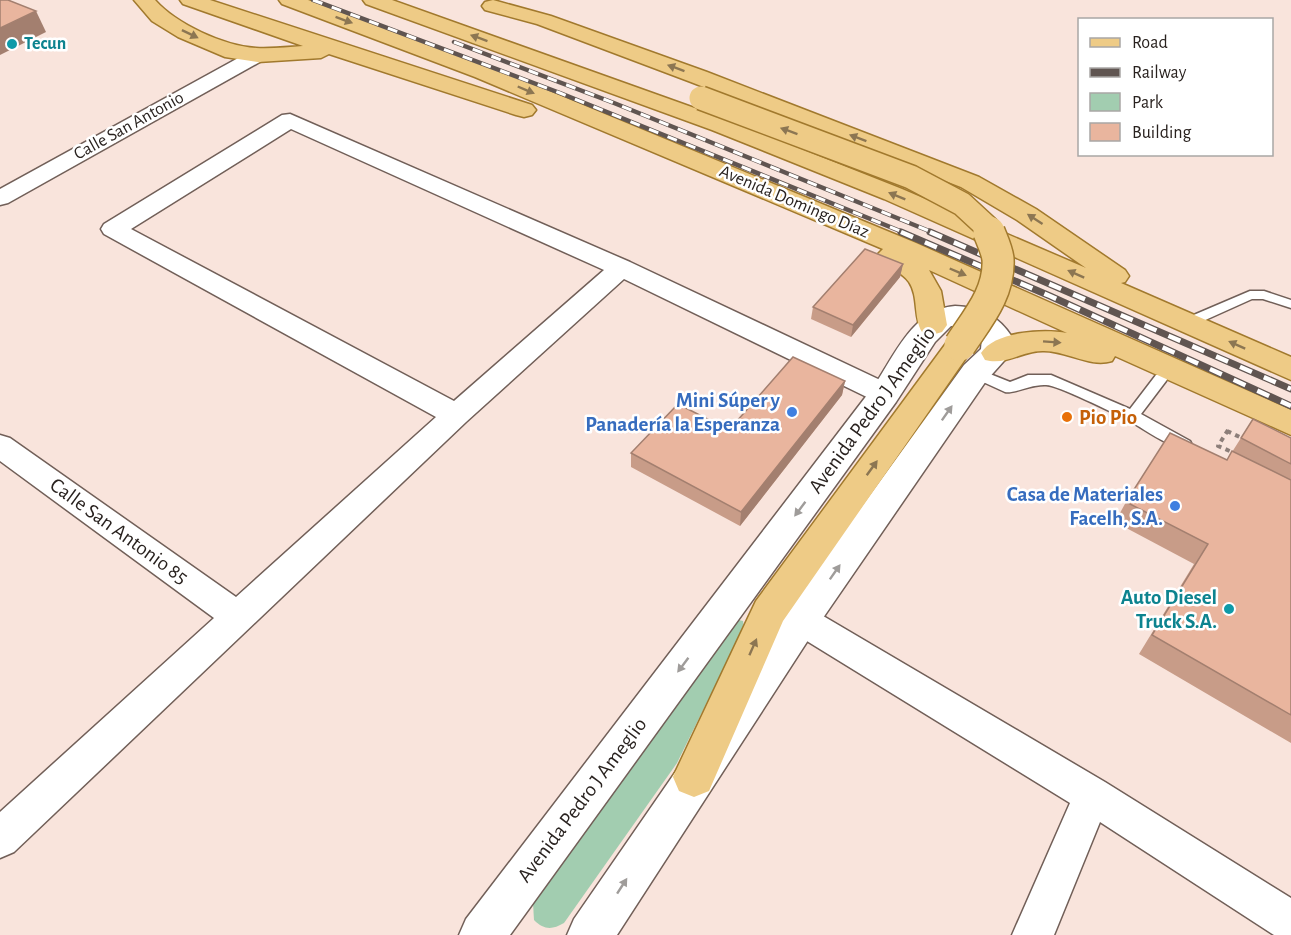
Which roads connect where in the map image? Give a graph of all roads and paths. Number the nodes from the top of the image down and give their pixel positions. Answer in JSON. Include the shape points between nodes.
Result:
{"nodes":[{"id":1,"x":144,"y":0,"type":"edge"},
{"id":2,"x":190,"y":0,"type":"edge"},
{"id":3,"x":289,"y":0,"type":"edge"},
{"id":4,"x":373,"y":0,"type":"edge"},
{"id":5,"x":434,"y":0,"type":"edge"},
{"id":6,"x":486,"y":3,"type":"edge"},
{"id":7,"x":338,"y":50,"type":"junction"},
{"id":8,"x":258,"y":55,"type":"junction"},
{"id":9,"x":370,"y":61,"type":"junction"},
{"id":10,"x":483,"y":72,"type":"junction"},
{"id":11,"x":720,"y":125,"type":"junction"},
{"id":12,"x":0,"y":198,"type":"edge"},
{"id":13,"x":621,"y":268,"type":"junction"},
{"id":14,"x":1289,"y":303,"type":"dead end"},
{"id":15,"x":1177,"y":319,"type":"junction"},
{"id":16,"x":932,"y":325,"type":"junction"},
{"id":17,"x":977,"y":357,"type":"junction"},
{"id":18,"x":1291,"y":369,"type":"edge"},
{"id":19,"x":1161,"y":378,"type":"junction"},
{"id":20,"x":885,"y":394,"type":"junction"},
{"id":21,"x":456,"y":415,"type":"junction"},
{"id":22,"x":1132,"y":416,"type":"junction"},
{"id":23,"x":1291,"y":423,"type":"edge"},
{"id":24,"x":1227,"y":431,"type":"dead end"},
{"id":25,"x":1249,"y":442,"type":"edge"},
{"id":26,"x":0,"y":446,"type":"edge"},
{"id":27,"x":1218,"y":446,"type":"dead end"},
{"id":28,"x":1232,"y":452,"type":"edge"},
{"id":29,"x":1202,"y":453,"type":"edge"},
{"id":30,"x":238,"y":617,"type":"junction"},
{"id":31,"x":801,"y":620,"type":"junction"},
{"id":32,"x":694,"y":777,"type":"junction"},
{"id":33,"x":1092,"y":795,"type":"junction"},
{"id":34,"x":0,"y":838,"type":"edge"},
{"id":35,"x":1291,"y":922,"type":"edge"},
{"id":36,"x":495,"y":930,"type":"edge"},
{"id":37,"x":590,"y":935,"type":"edge"},
{"id":38,"x":1033,"y":935,"type":"edge"}],
"edges":[{"from":1,"to":8,"type":"main road","one_way":true,"via":[[159,17],[186,32],[232,52]]},
{"from":2,"to":7,"type":"main road"},
{"from":3,"to":10,"type":"main road","name":"Avenida Domingo Díaz","one_way":true},
{"from":11,"to":4,"type":"main road","name":"Avenida Domingo Díaz","one_way":true},
{"from":5,"to":11,"type":"main road","via":[[520,34]]},
{"from":15,"to":6,"type":"main road","one_way":true,"via":[[1039,221],[970,182],[677,69]]},
{"from":17,"to":6,"type":"main road","one_way":true,"bridge":true,"via":[[987,305],[996,283],[998,258],[988,228],[962,204],[911,177],[701,98]]},
{"from":7,"to":8,"type":"main road"},
{"from":7,"to":9,"type":"main road"},
{"from":8,"to":12,"type":"street","name":"Calle San Antonio"},
{"from":9,"to":10,"type":"main road"},
{"from":9,"to":16,"type":"main road","via":[[577,126],[898,259],[918,273],[927,286]]},
{"from":10,"to":23,"type":"main road","name":"Avenida Domingo Díaz","one_way":true,"via":[[985,283]]},
{"from":15,"to":11,"type":"main road","name":"Avenida Domingo Díaz","one_way":true,"via":[[939,213]]},
{"from":13,"to":20,"type":"street"},
{"from":13,"to":21,"type":"street"},
{"from":13,"to":21,"type":"street","via":[[290,120],[113,229]]},
{"from":14,"to":15,"type":"lane","via":[[1250,295]]},
{"from":18,"to":15,"type":"main road","name":"Avenida Domingo Díaz","one_way":true},
{"from":16,"to":17,"type":"street","name":"Avenida Pedro J Ameglio","via":[[954,315],[985,323],[998,338]]},
{"from":16,"to":20,"type":"street","name":"Avenida Pedro J Ameglio"},
{"from":17,"to":19,"type":"main road","one_way":true,"via":[[1027,342],[1052,341],[1076,345]]},
{"from":17,"to":22,"type":"lane","via":[[1010,388],[1028,380],[1051,380]]},
{"from":31,"to":17,"type":"street","one_way":true},
{"from":32,"to":17,"type":"main road","one_way":true,"via":[[769,612]]},
{"from":19,"to":22,"type":"lane"},
{"from":19,"to":23,"type":"main road","via":[[1207,399]]},
{"from":20,"to":36,"type":"street","name":"Avenida Pedro J Ameglio","one_way":true},
{"from":21,"to":30,"type":"street"},
{"from":22,"to":29,"type":"lane"},
{"from":24,"to":25,"type":"path"},
{"from":26,"to":30,"type":"street","name":"Calle San Antonio 85"},
{"from":27,"to":28,"type":"path"},
{"from":30,"to":34,"type":"street"},
{"from":31,"to":32,"type":"street"},
{"from":31,"to":33,"type":"street"},
{"from":37,"to":32,"type":"street","one_way":true},
{"from":33,"to":35,"type":"street"},
{"from":33,"to":38,"type":"street"}]}
